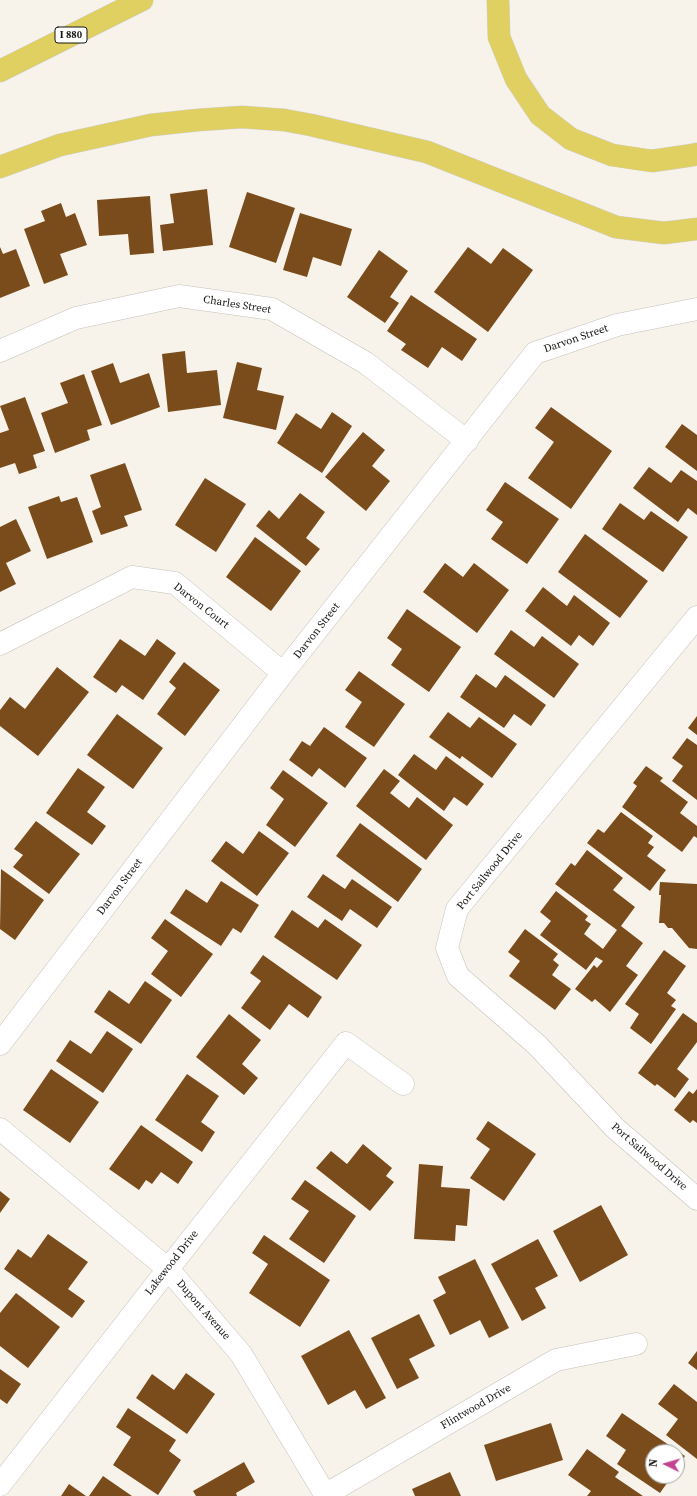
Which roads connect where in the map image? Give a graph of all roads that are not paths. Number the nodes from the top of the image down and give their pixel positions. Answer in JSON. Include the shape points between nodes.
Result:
{"nodes":[{"id":1,"x":142,"y":0,"type":"edge"},
{"id":2,"x":498,"y":0,"type":"edge"},
{"id":3,"x":0,"y":71,"type":"edge"},
{"id":4,"x":697,"y":154,"type":"edge"},
{"id":5,"x":0,"y":167,"type":"edge"},
{"id":6,"x":697,"y":229,"type":"edge"},
{"id":7,"x":697,"y":309,"type":"edge"},
{"id":8,"x":0,"y":351,"type":"edge"},
{"id":9,"x":467,"y":441,"type":"junction"},
{"id":10,"x":697,"y":617,"type":"edge"},
{"id":11,"x":0,"y":644,"type":"edge"},
{"id":12,"x":284,"y":673,"type":"junction"},
{"id":13,"x":0,"y":1044,"type":"edge"},
{"id":14,"x":403,"y":1084,"type":"dead end"},
{"id":15,"x":0,"y":1129,"type":"edge"},
{"id":16,"x":697,"y":1199,"type":"edge"},
{"id":17,"x":168,"y":1269,"type":"junction"},
{"id":18,"x":636,"y":1344,"type":"dead end"},
{"id":19,"x":0,"y":1486,"type":"edge"},
{"id":20,"x":326,"y":1496,"type":"edge"}],
"edges":[{"from":1,"to":3,"type":"highway","number":"I 880"},
{"from":2,"to":4,"type":"highway","via":[[499,37],[516,79],[540,115],[571,139],[612,155],[652,161]]},
{"from":5,"to":6,"type":"highway","via":[[60,145],[151,124],[242,117],[284,120],[427,152],[616,227],[664,233]]},
{"from":7,"to":9,"type":"street","name":"Darvon Street","via":[[617,325],[535,353]]},
{"from":8,"to":9,"type":"street","name":"Charles Street","via":[[76,318],[179,296],[272,309],[366,363]]},
{"from":9,"to":12,"type":"street","name":"Darvon Street"},
{"from":10,"to":16,"type":"street","name":"Port Sailwood Drive","via":[[457,909],[447,948],[458,976],[537,1045],[615,1128]]},
{"from":11,"to":12,"type":"street","name":"Darvon Court","via":[[132,577],[175,583]]},
{"from":12,"to":13,"type":"street","name":"Darvon Street"},
{"from":14,"to":17,"type":"street","name":"Lakewood Drive","via":[[346,1043]]},
{"from":15,"to":17,"type":"street","name":"Dupont Avenue"},
{"from":17,"to":19,"type":"street","name":"Lakewood Drive"},
{"from":17,"to":20,"type":"street","name":"Dupont Avenue","via":[[241,1354]]},
{"from":18,"to":20,"type":"street","name":"Flintwood Drive","via":[[556,1360]]}]}
